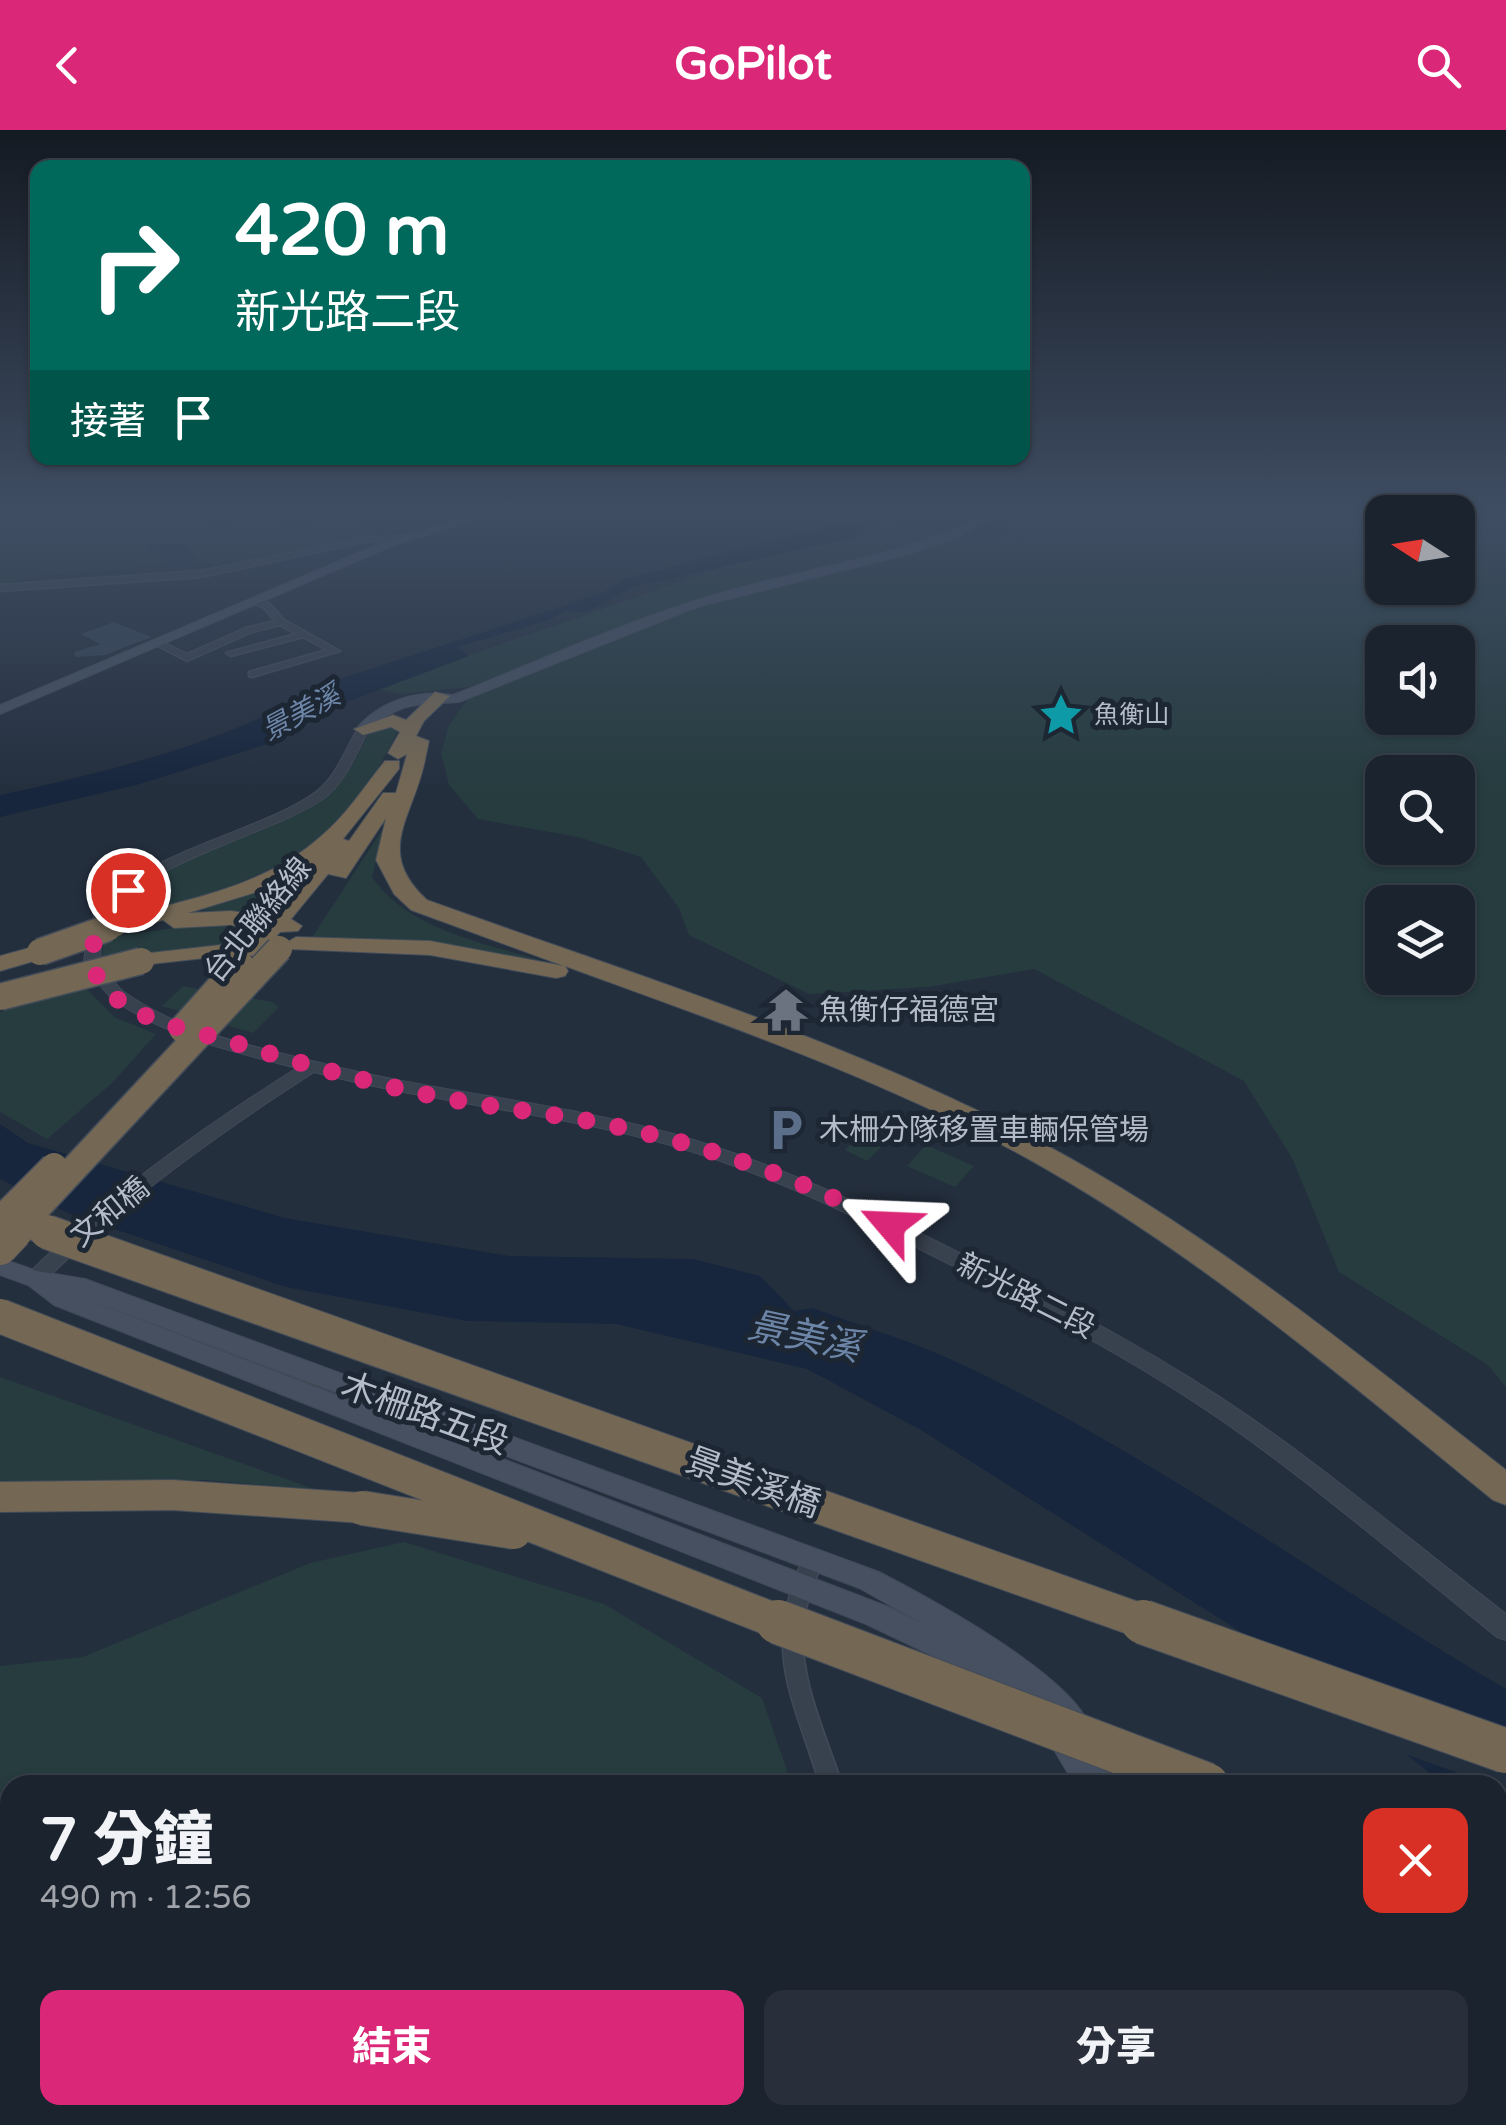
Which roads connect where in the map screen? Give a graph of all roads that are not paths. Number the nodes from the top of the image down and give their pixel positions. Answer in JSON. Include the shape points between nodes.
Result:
{"nodes":[{"id":1,"x":248,"y":604,"type":"edge"},
{"id":2,"x":262,"y":604,"type":"edge"},
{"id":3,"x":698,"y":604,"type":"edge"},
{"id":4,"x":281,"y":622,"type":"junction"},
{"id":5,"x":305,"y":634,"type":"junction"},
{"id":6,"x":157,"y":644,"type":"junction"},
{"id":7,"x":231,"y":653,"type":"dead end"},
{"id":8,"x":252,"y":674,"type":"dead end"},
{"id":9,"x":447,"y":697,"type":"junction"},
{"id":10,"x":0,"y":710,"type":"edge"},
{"id":11,"x":364,"y":730,"type":"junction"},
{"id":12,"x":414,"y":735,"type":"junction"},
{"id":13,"x":392,"y":765,"type":"junction"},
{"id":14,"x":119,"y":928,"type":"junction"},
{"id":15,"x":273,"y":941,"type":"junction"},
{"id":16,"x":0,"y":964,"type":"edge"},
{"id":17,"x":0,"y":997,"type":"edge"},
{"id":18,"x":708,"y":1009,"type":"junction"},
{"id":19,"x":312,"y":1066,"type":"junction"},
{"id":20,"x":0,"y":1217,"type":"edge"},
{"id":21,"x":0,"y":1248,"type":"edge"},
{"id":22,"x":0,"y":1266,"type":"edge"},
{"id":23,"x":42,"y":1271,"type":"junction"},
{"id":24,"x":0,"y":1316,"type":"edge"},
{"id":25,"x":1506,"y":1490,"type":"edge"},
{"id":26,"x":172,"y":1495,"type":"junction"},
{"id":27,"x":0,"y":1497,"type":"edge"},
{"id":28,"x":0,"y":1511,"type":"edge"},
{"id":29,"x":807,"y":1572,"type":"junction"},
{"id":30,"x":1506,"y":1629,"type":"edge"},
{"id":31,"x":837,"y":1646,"type":"junction"},
{"id":32,"x":1506,"y":1752,"type":"edge"},
{"id":33,"x":827,"y":1775,"type":"edge"},
{"id":34,"x":1086,"y":1775,"type":"edge"},
{"id":35,"x":1114,"y":1775,"type":"edge"},
{"id":36,"x":1180,"y":1775,"type":"edge"}],
"edges":[{"from":1,"to":6,"type":"main road"},
{"from":2,"to":4,"type":"street"},
{"from":3,"to":9,"type":"main road","name":"新光路二段"},
{"from":4,"to":5,"type":"street"},
{"from":4,"to":6,"type":"street","via":[[187,658]]},
{"from":5,"to":7,"type":"street"},
{"from":5,"to":8,"type":"street","via":[[335,651]]},
{"from":6,"to":10,"type":"main road"},
{"from":9,"to":11,"type":"main road","name":"新光路二段","via":[[387,709]]},
{"from":9,"to":12,"type":"highway","name":"台北聯絡線"},
{"from":11,"to":12,"type":"highway","via":[[400,722]]},
{"from":11,"to":19,"type":"street","name":"新光路二段","via":[[321,794],[128,890],[102,919],[92,952],[99,980],[128,1007]]},
{"from":12,"to":13,"type":"highway","name":"台北聯絡線"},
{"from":12,"to":15,"type":"highway","name":"台北聯絡線","via":[[388,802]]},
{"from":12,"to":18,"type":"highway","via":[[411,780],[385,849],[386,866],[404,893],[445,917]]},
{"from":13,"to":14,"type":"highway","via":[[338,832],[293,866]]},
{"from":13,"to":15,"type":"highway","name":"台北聯絡線"},
{"from":14,"to":15,"type":"highway","via":[[199,918]]},
{"from":14,"to":16,"type":"highway","bridge":true},
{"from":15,"to":17,"type":"highway","bridge":true,"via":[[140,960]]},
{"from":15,"to":18,"type":"highway","via":[[481,956]]},
{"from":15,"to":20,"type":"highway","name":"台北聯絡線","bridge":true},
{"from":15,"to":21,"type":"highway","name":"台北聯絡線","bridge":true},
{"from":18,"to":25,"type":"highway","via":[[913,1090],[1104,1191],[1261,1295]]},
{"from":19,"to":23,"type":"street","name":"文和橋","via":[[189,1149]]},
{"from":19,"to":30,"type":"street","name":"新光路二段","via":[[419,1093],[670,1139],[859,1209],[1097,1332],[1197,1393]]},
{"from":20,"to":32,"type":"highway","name":"景美溪橋","bridge":true},
{"from":22,"to":23,"type":"main road","name":"木柵路五段"},
{"from":23,"to":29,"type":"main road","name":"木柵路五段","via":[[62,1299]]},
{"from":24,"to":31,"type":"highway","bridge":true},
{"from":26,"to":27,"type":"highway"},
{"from":26,"to":28,"type":"highway"},
{"from":26,"to":31,"type":"highway","bridge":true,"via":[[362,1508],[534,1536]]},
{"from":29,"to":33,"type":"street","via":[[790,1642],[794,1683]]},
{"from":29,"to":34,"type":"main road","name":"木柵路五段","via":[[998,1682],[1062,1738]]},
{"from":29,"to":35,"type":"main road","name":"木柵路五段","via":[[869,1580],[962,1628],[1036,1683]]},
{"from":31,"to":36,"type":"highway","bridge":true}]}
